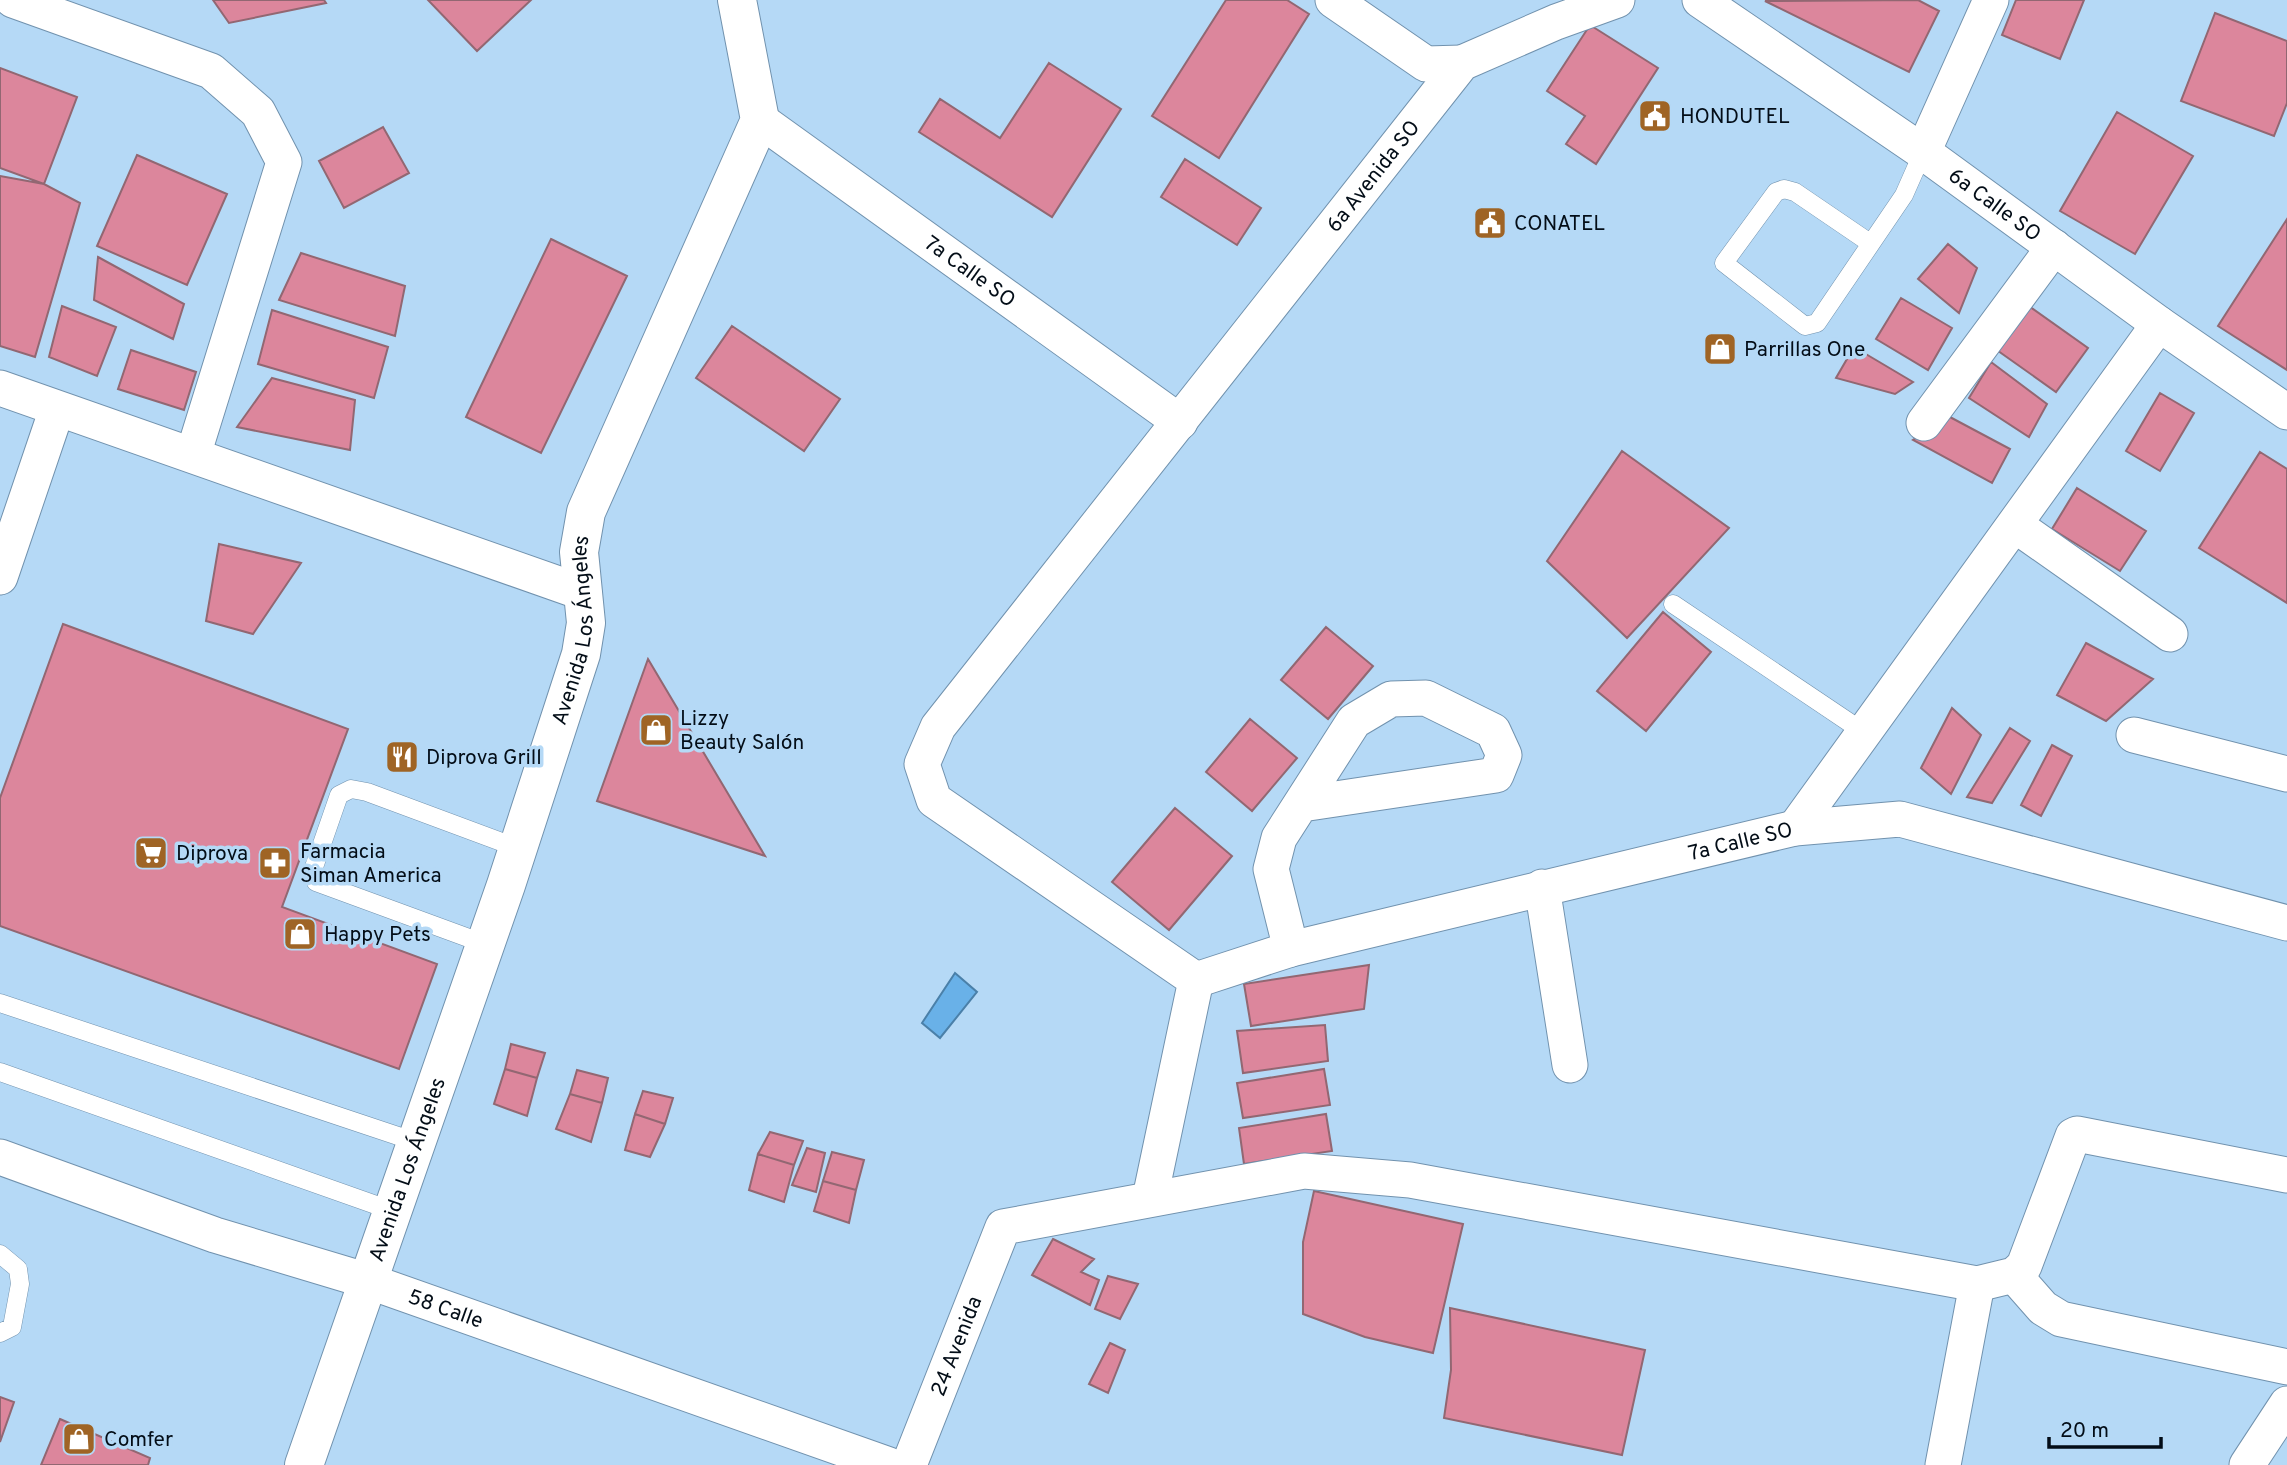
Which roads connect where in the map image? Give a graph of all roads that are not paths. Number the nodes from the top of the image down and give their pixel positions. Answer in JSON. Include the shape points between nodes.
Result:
{"nodes":[{"id":1,"x":13,"y":0,"type":"edge"},
{"id":2,"x":737,"y":0,"type":"edge"},
{"id":3,"x":1332,"y":0,"type":"edge"},
{"id":4,"x":1617,"y":0,"type":"edge"},
{"id":5,"x":1700,"y":0,"type":"edge"},
{"id":6,"x":1991,"y":0,"type":"edge"},
{"id":7,"x":1462,"y":63,"type":"junction"},
{"id":8,"x":760,"y":120,"type":"junction"},
{"id":9,"x":1923,"y":152,"type":"junction"},
{"id":10,"x":1870,"y":243,"type":"junction"},
{"id":11,"x":2054,"y":247,"type":"junction"},
{"id":12,"x":2159,"y":324,"type":"junction"},
{"id":13,"x":0,"y":388,"type":"edge"},
{"id":14,"x":57,"y":409,"type":"junction"},
{"id":15,"x":2287,"y":412,"type":"edge"},
{"id":16,"x":1180,"y":422,"type":"junction"},
{"id":17,"x":1924,"y":423,"type":"dead end"},
{"id":18,"x":193,"y":455,"type":"junction"},
{"id":19,"x":2015,"y":525,"type":"junction"},
{"id":20,"x":0,"y":577,"type":"edge"},
{"id":21,"x":584,"y":593,"type":"junction"},
{"id":22,"x":1673,"y":604,"type":"dead end"},
{"id":23,"x":2170,"y":634,"type":"dead end"},
{"id":24,"x":1865,"y":733,"type":"junction"},
{"id":25,"x":2134,"y":735,"type":"dead end"},
{"id":26,"x":2284,"y":768,"type":"edge"},
{"id":27,"x":1302,"y":804,"type":"junction"},
{"id":28,"x":1795,"y":828,"type":"junction"},
{"id":29,"x":518,"y":848,"type":"junction"},
{"id":30,"x":1542,"y":887,"type":"junction"},
{"id":31,"x":2287,"y":923,"type":"edge"},
{"id":32,"x":485,"y":944,"type":"junction"},
{"id":33,"x":1290,"y":949,"type":"junction"},
{"id":34,"x":1196,"y":980,"type":"junction"},
{"id":35,"x":0,"y":1003,"type":"edge"},
{"id":36,"x":1570,"y":1065,"type":"dead end"},
{"id":37,"x":0,"y":1072,"type":"edge"},
{"id":38,"x":416,"y":1142,"type":"junction"},
{"id":39,"x":0,"y":1157,"type":"edge"},
{"id":40,"x":2287,"y":1175,"type":"edge"},
{"id":41,"x":1150,"y":1198,"type":"junction"},
{"id":42,"x":393,"y":1211,"type":"junction"},
{"id":43,"x":0,"y":1254,"type":"edge"},
{"id":44,"x":2014,"y":1275,"type":"junction"},
{"id":45,"x":368,"y":1281,"type":"junction"},
{"id":46,"x":1977,"y":1284,"type":"junction"},
{"id":47,"x":0,"y":1333,"type":"edge"},
{"id":48,"x":2287,"y":1367,"type":"edge"},
{"id":49,"x":2287,"y":1404,"type":"edge"},
{"id":50,"x":304,"y":1465,"type":"edge"},
{"id":51,"x":889,"y":1465,"type":"edge"},
{"id":52,"x":909,"y":1465,"type":"edge"},
{"id":53,"x":1943,"y":1465,"type":"edge"},
{"id":54,"x":2247,"y":1465,"type":"edge"}],
"edges":[{"from":1,"to":18,"type":"street","via":[[211,71],[258,112],[284,162]]},
{"from":2,"to":8,"type":"street"},
{"from":3,"to":7,"type":"street","via":[[1426,64]]},
{"from":4,"to":7,"type":"street","name":"6a Avenida SO"},
{"from":5,"to":9,"type":"street","name":"6a Calle SO"},
{"from":6,"to":9,"type":"street"},
{"from":7,"to":16,"type":"street","name":"6a Avenida SO"},
{"from":8,"to":16,"type":"street","name":"7a Calle SO"},
{"from":8,"to":21,"type":"street","name":"Avenida Los Ángeles","via":[[586,512],[579,552]]},
{"from":9,"to":10,"type":"lane","via":[[1904,195]]},
{"from":9,"to":11,"type":"street","name":"6a Calle SO"},
{"from":10,"to":10,"type":"lane","via":[[1811,326],[1805,326],[1724,263],[1776,192],[1784,189]]},
{"from":11,"to":12,"type":"street","name":"6a Calle SO"},
{"from":11,"to":17,"type":"street"},
{"from":12,"to":15,"type":"street","name":"6a Calle SO"},
{"from":12,"to":19,"type":"street"},
{"from":13,"to":14,"type":"street"},
{"from":14,"to":18,"type":"street"},
{"from":14,"to":20,"type":"street"},
{"from":16,"to":34,"type":"street","name":"6a Avenida SO","via":[[938,727],[922,764],[934,800]]},
{"from":18,"to":21,"type":"street"},
{"from":19,"to":23,"type":"street"},
{"from":19,"to":24,"type":"street"},
{"from":21,"to":29,"type":"street","name":"Avenida Los Ángeles","via":[[586,624],[581,654]]},
{"from":22,"to":24,"type":"lane"},
{"from":24,"to":28,"type":"street"},
{"from":25,"to":26,"type":"street"},
{"from":27,"to":27,"type":"street","via":[[1353,721],[1391,699],[1426,698],[1493,731],[1504,755],[1496,775]]},
{"from":27,"to":33,"type":"street","via":[[1279,838],[1270,869]]},
{"from":28,"to":30,"type":"street","name":"7a Calle SO"},
{"from":28,"to":31,"type":"street","name":"7a Calle SO","via":[[1900,819]]},
{"from":29,"to":32,"type":"street","name":"Avenida Los Ángeles"},
{"from":29,"to":32,"type":"lane","via":[[351,789],[339,795],[330,819],[314,867],[316,882]]},
{"from":30,"to":33,"type":"street","name":"7a Calle SO"},
{"from":30,"to":36,"type":"street"},
{"from":32,"to":38,"type":"street","name":"Avenida Los Ángeles"},
{"from":33,"to":34,"type":"street","name":"7a Calle SO"},
{"from":34,"to":41,"type":"street"},
{"from":35,"to":38,"type":"lane"},
{"from":37,"to":42,"type":"lane"},
{"from":38,"to":42,"type":"street","name":"Avenida Los Ángeles"},
{"from":39,"to":45,"type":"street","name":"58 Calle","via":[[215,1235]]},
{"from":40,"to":44,"type":"street","via":[[2077,1134],[2024,1266]]},
{"from":41,"to":46,"type":"street","via":[[1304,1171],[1409,1180]]},
{"from":41,"to":52,"type":"street","name":"24 Avenida","via":[[1003,1227]]},
{"from":42,"to":45,"type":"street","name":"Avenida Los Ángeles"},
{"from":43,"to":47,"type":"lane","via":[[18,1269],[20,1284],[12,1327]]},
{"from":44,"to":46,"type":"street"},
{"from":44,"to":48,"type":"street","via":[[2043,1308],[2061,1319]]},
{"from":45,"to":50,"type":"street","name":"Avenida Los Ángeles"},
{"from":45,"to":51,"type":"street","name":"58 Calle"},
{"from":46,"to":53,"type":"street"},
{"from":49,"to":54,"type":"street"}]}
